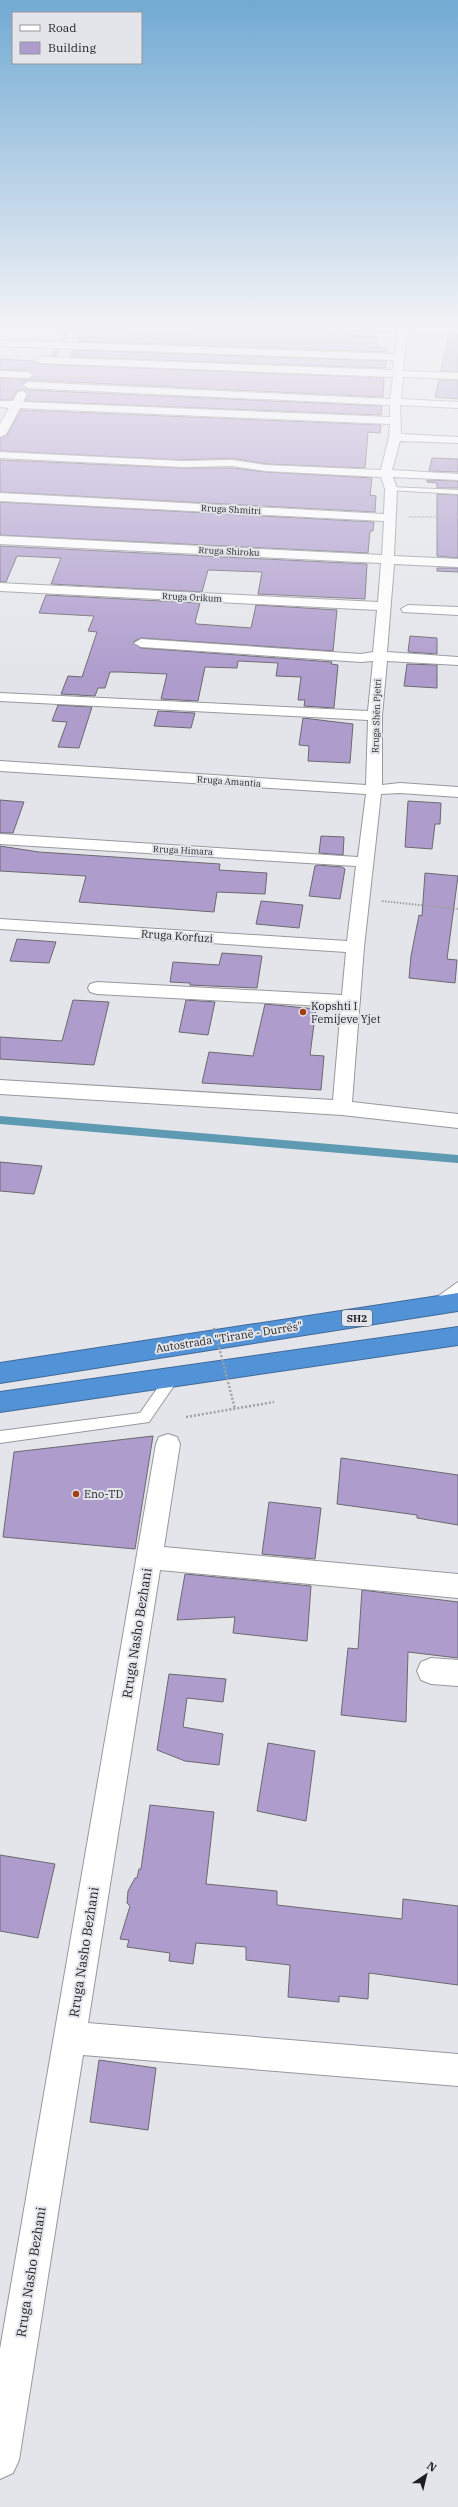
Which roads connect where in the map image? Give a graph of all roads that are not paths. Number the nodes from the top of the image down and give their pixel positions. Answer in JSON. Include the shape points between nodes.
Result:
{"nodes":[{"id":1,"x":394,"y":443,"type":"edge"},
{"id":2,"x":0,"y":455,"type":"edge"},
{"id":3,"x":386,"y":473,"type":"junction"},
{"id":4,"x":458,"y":477,"type":"edge"},
{"id":5,"x":391,"y":489,"type":"junction"},
{"id":6,"x":458,"y":492,"type":"edge"},
{"id":7,"x":0,"y":497,"type":"edge"},
{"id":8,"x":389,"y":518,"type":"junction"},
{"id":9,"x":0,"y":540,"type":"edge"},
{"id":10,"x":398,"y":560,"type":"junction"},
{"id":11,"x":458,"y":562,"type":"edge"},
{"id":12,"x":0,"y":587,"type":"edge"},
{"id":13,"x":383,"y":606,"type":"junction"},
{"id":14,"x":408,"y":609,"type":"dead end"},
{"id":15,"x":458,"y":611,"type":"edge"},
{"id":16,"x":141,"y":642,"type":"dead end"},
{"id":17,"x":379,"y":656,"type":"junction"},
{"id":18,"x":458,"y":661,"type":"edge"},
{"id":19,"x":0,"y":697,"type":"edge"},
{"id":20,"x":375,"y":716,"type":"junction"},
{"id":21,"x":0,"y":766,"type":"edge"},
{"id":22,"x":374,"y":790,"type":"junction"},
{"id":23,"x":458,"y":792,"type":"edge"},
{"id":24,"x":0,"y":839,"type":"edge"},
{"id":25,"x":365,"y":862,"type":"junction"},
{"id":26,"x":0,"y":924,"type":"edge"},
{"id":27,"x":355,"y":947,"type":"junction"},
{"id":28,"x":97,"y":988,"type":"dead end"},
{"id":29,"x":351,"y":1002,"type":"junction"},
{"id":30,"x":0,"y":1087,"type":"edge"},
{"id":31,"x":342,"y":1108,"type":"junction"},
{"id":32,"x":458,"y":1121,"type":"edge"},
{"id":33,"x":458,"y":1287,"type":"edge"},
{"id":34,"x":458,"y":1302,"type":"edge"},
{"id":35,"x":435,"y":1306,"type":"junction"},
{"id":36,"x":458,"y":1336,"type":"edge"},
{"id":37,"x":0,"y":1373,"type":"edge"},
{"id":38,"x":175,"y":1374,"type":"junction"},
{"id":39,"x":0,"y":1402,"type":"edge"},
{"id":40,"x":0,"y":1437,"type":"edge"},
{"id":41,"x":168,"y":1444,"type":"dead end"},
{"id":42,"x":149,"y":1557,"type":"junction"},
{"id":43,"x":458,"y":1586,"type":"edge"},
{"id":44,"x":432,"y":1671,"type":"dead end"},
{"id":45,"x":458,"y":1673,"type":"edge"},
{"id":46,"x":69,"y":2038,"type":"junction"},
{"id":47,"x":458,"y":2070,"type":"edge"},
{"id":48,"x":6,"y":2386,"type":"edge"},
{"id":49,"x":0,"y":2460,"type":"edge"}],
"edges":[{"from":1,"to":3,"type":"street"},
{"from":2,"to":3,"type":"street","via":[[182,464],[232,463],[266,468]]},
{"from":3,"to":4,"type":"street"},
{"from":3,"to":5,"type":"street","name":"Rruga Shën Pjetri"},
{"from":5,"to":6,"type":"lane"},
{"from":5,"to":8,"type":"street","name":"Rruga Shën Pjetri"},
{"from":7,"to":8,"type":"street","name":"Rruga Shmitri"},
{"from":8,"to":10,"type":"street","name":"Rruga Shën Pjetri"},
{"from":9,"to":10,"type":"street","name":"Rruga Shiroku"},
{"from":10,"to":11,"type":"street","name":"Rruga Shiroku"},
{"from":10,"to":13,"type":"street","name":"Rruga Shën Pjetri"},
{"from":12,"to":13,"type":"street","name":"Rruga Orikum"},
{"from":13,"to":17,"type":"street","name":"Rruga Shën Pjetri"},
{"from":14,"to":15,"type":"street"},
{"from":16,"to":17,"type":"street","via":[[361,658]]},
{"from":17,"to":18,"type":"street"},
{"from":17,"to":20,"type":"street","name":"Rruga Shën Pjetri"},
{"from":19,"to":20,"type":"street"},
{"from":20,"to":22,"type":"street","name":"Rruga Shën Pjetri"},
{"from":21,"to":22,"type":"street","name":"Rruga Amantia"},
{"from":22,"to":23,"type":"street","name":"Rruga Amantia","via":[[400,788]]},
{"from":22,"to":25,"type":"street","name":"Rruga Shën Pjetri"},
{"from":24,"to":25,"type":"street","name":"Rruga Himara"},
{"from":25,"to":27,"type":"street","name":"Rruga Shën Pjetri"},
{"from":26,"to":27,"type":"street","name":"Rruga Korfuzi"},
{"from":27,"to":29,"type":"street","name":"Rruga Shën Pjetri"},
{"from":28,"to":29,"type":"street"},
{"from":29,"to":31,"type":"street","name":"Rruga Shën Pjetri"},
{"from":30,"to":31,"type":"street"},
{"from":31,"to":32,"type":"street"},
{"from":33,"to":35,"type":"lane"},
{"from":34,"to":35,"type":"highway","name":"Autostrada \"Tiranë - Durrës\"","number":"SH2"},
{"from":35,"to":37,"type":"highway","name":"Autostrada \"Tiranë - Durrës\"","number":"SH2"},
{"from":36,"to":38,"type":"highway"},
{"from":38,"to":39,"type":"highway"},
{"from":38,"to":40,"type":"lane","via":[[144,1418]]},
{"from":41,"to":42,"type":"street","name":"Rruga Nasho Bezhani"},
{"from":42,"to":43,"type":"street"},
{"from":42,"to":46,"type":"street","name":"Rruga Nasho Bezhani"},
{"from":44,"to":45,"type":"street"},
{"from":46,"to":47,"type":"street"},
{"from":46,"to":48,"type":"street","name":"Rruga Nasho Bezhani"},
{"from":48,"to":49,"type":"street","name":"Rruga Nasho Bezhani"}]}
